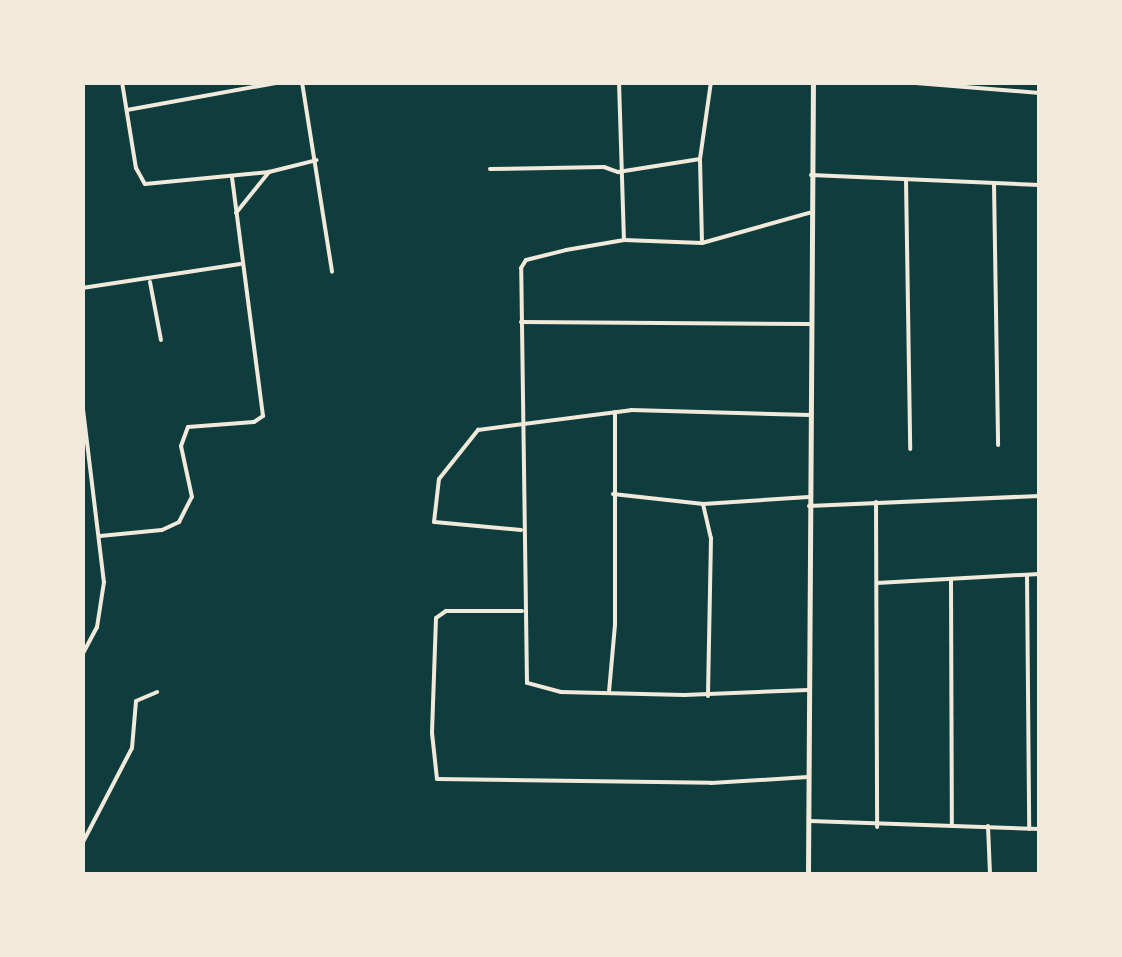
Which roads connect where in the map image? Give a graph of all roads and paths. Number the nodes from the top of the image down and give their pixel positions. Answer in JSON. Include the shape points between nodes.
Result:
{"nodes":[{"id":1,"x":122,"y":82,"type":"edge"},
{"id":2,"x":280,"y":82,"type":"edge"},
{"id":3,"x":302,"y":82,"type":"edge"},
{"id":4,"x":619,"y":82,"type":"edge"},
{"id":5,"x":711,"y":82,"type":"edge"},
{"id":6,"x":813,"y":82,"type":"edge"},
{"id":7,"x":904,"y":82,"type":"edge"},
{"id":8,"x":1040,"y":93,"type":"edge"},
{"id":9,"x":127,"y":110,"type":"junction"},
{"id":10,"x":700,"y":159,"type":"junction"},
{"id":11,"x":317,"y":160,"type":"junction"},
{"id":12,"x":490,"y":169,"type":"dead end"},
{"id":13,"x":269,"y":172,"type":"junction"},
{"id":14,"x":618,"y":172,"type":"junction"},
{"id":15,"x":811,"y":176,"type":"junction"},
{"id":16,"x":232,"y":177,"type":"junction"},
{"id":17,"x":906,"y":180,"type":"junction"},
{"id":18,"x":994,"y":184,"type":"junction"},
{"id":19,"x":1040,"y":185,"type":"edge"},
{"id":20,"x":812,"y":212,"type":"junction"},
{"id":21,"x":236,"y":213,"type":"junction"},
{"id":22,"x":624,"y":240,"type":"junction"},
{"id":23,"x":702,"y":243,"type":"junction"},
{"id":24,"x":241,"y":264,"type":"junction"},
{"id":25,"x":332,"y":272,"type":"dead end"},
{"id":26,"x":150,"y":282,"type":"junction"},
{"id":27,"x":82,"y":288,"type":"edge"},
{"id":28,"x":521,"y":322,"type":"junction"},
{"id":29,"x":808,"y":324,"type":"junction"},
{"id":30,"x":161,"y":340,"type":"dead end"},
{"id":31,"x":82,"y":401,"type":"edge"},
{"id":32,"x":614,"y":412,"type":"junction"},
{"id":33,"x":810,"y":415,"type":"junction"},
{"id":34,"x":520,"y":423,"type":"junction"},
{"id":35,"x":998,"y":446,"type":"dead end"},
{"id":36,"x":910,"y":449,"type":"dead end"},
{"id":37,"x":84,"y":454,"type":"edge"},
{"id":38,"x":613,"y":494,"type":"junction"},
{"id":39,"x":1040,"y":496,"type":"edge"},
{"id":40,"x":809,"y":497,"type":"junction"},
{"id":41,"x":876,"y":502,"type":"junction"},
{"id":42,"x":703,"y":504,"type":"junction"},
{"id":43,"x":809,"y":506,"type":"junction"},
{"id":44,"x":521,"y":530,"type":"junction"},
{"id":45,"x":100,"y":536,"type":"junction"},
{"id":46,"x":1040,"y":574,"type":"edge"},
{"id":47,"x":1026,"y":575,"type":"junction"},
{"id":48,"x":952,"y":579,"type":"junction"},
{"id":49,"x":877,"y":583,"type":"junction"},
{"id":50,"x":522,"y":610,"type":"junction"},
{"id":51,"x":82,"y":655,"type":"edge"},
{"id":52,"x":808,"y":690,"type":"junction"},
{"id":53,"x":158,"y":692,"type":"dead end"},
{"id":54,"x":608,"y":693,"type":"junction"},
{"id":55,"x":708,"y":696,"type":"junction"},
{"id":56,"x":808,"y":776,"type":"junction"},
{"id":57,"x":808,"y":821,"type":"junction"},
{"id":58,"x":952,"y":824,"type":"junction"},
{"id":59,"x":988,"y":826,"type":"junction"},
{"id":60,"x":877,"y":827,"type":"junction"},
{"id":61,"x":1029,"y":829,"type":"junction"},
{"id":62,"x":1040,"y":829,"type":"edge"},
{"id":63,"x":82,"y":844,"type":"edge"},
{"id":64,"x":808,"y":874,"type":"edge"},
{"id":65,"x":990,"y":874,"type":"edge"}],
"edges":[{"from":1,"to":9,"type":"street"},
{"from":2,"to":9,"type":"street"},
{"from":3,"to":11,"type":"street"},
{"from":4,"to":14,"type":"street"},
{"from":5,"to":10,"type":"street"},
{"from":6,"to":15,"type":"street"},
{"from":7,"to":8,"type":"street"},
{"from":9,"to":16,"type":"street","via":[[145,184]]},
{"from":10,"to":14,"type":"street"},
{"from":10,"to":23,"type":"street"},
{"from":11,"to":13,"type":"street"},
{"from":11,"to":25,"type":"street"},
{"from":12,"to":14,"type":"street","via":[[604,166]]},
{"from":13,"to":16,"type":"street"},
{"from":13,"to":21,"type":"street"},
{"from":14,"to":22,"type":"street"},
{"from":15,"to":17,"type":"street"},
{"from":15,"to":20,"type":"street"},
{"from":16,"to":21,"type":"street"},
{"from":17,"to":18,"type":"street"},
{"from":17,"to":36,"type":"street"},
{"from":18,"to":19,"type":"street"},
{"from":18,"to":35,"type":"street"},
{"from":20,"to":23,"type":"street"},
{"from":20,"to":29,"type":"street"},
{"from":21,"to":24,"type":"street"},
{"from":22,"to":23,"type":"street"},
{"from":22,"to":28,"type":"street","via":[[526,260]]},
{"from":24,"to":26,"type":"street"},
{"from":24,"to":45,"type":"street","via":[[263,416],[188,427],[181,446],[192,498],[179,522]]},
{"from":26,"to":27,"type":"street"},
{"from":26,"to":30,"type":"street"},
{"from":28,"to":29,"type":"street"},
{"from":28,"to":34,"type":"street"},
{"from":29,"to":33,"type":"street"},
{"from":31,"to":37,"type":"street"},
{"from":32,"to":33,"type":"street"},
{"from":32,"to":34,"type":"street"},
{"from":32,"to":38,"type":"street"},
{"from":33,"to":40,"type":"street"},
{"from":34,"to":44,"type":"street"},
{"from":34,"to":44,"type":"street","via":[[473,434],[440,478],[434,512],[438,524]]},
{"from":37,"to":45,"type":"street"},
{"from":38,"to":42,"type":"street"},
{"from":38,"to":54,"type":"street","via":[[615,625]]},
{"from":39,"to":41,"type":"street"},
{"from":40,"to":42,"type":"street"},
{"from":40,"to":43,"type":"street"},
{"from":41,"to":43,"type":"street"},
{"from":41,"to":49,"type":"street"},
{"from":42,"to":55,"type":"street","via":[[710,538]]},
{"from":43,"to":52,"type":"street"},
{"from":44,"to":50,"type":"street"},
{"from":45,"to":51,"type":"street","via":[[102,602]]},
{"from":46,"to":47,"type":"street"},
{"from":47,"to":48,"type":"street"},
{"from":47,"to":61,"type":"street"},
{"from":48,"to":49,"type":"street"},
{"from":48,"to":58,"type":"street"},
{"from":49,"to":60,"type":"street"},
{"from":50,"to":54,"type":"street","via":[[522,666],[530,687]]},
{"from":50,"to":56,"type":"street","via":[[446,611],[436,618],[432,733],[438,779],[712,783]]},
{"from":52,"to":55,"type":"street"},
{"from":52,"to":56,"type":"street"},
{"from":53,"to":63,"type":"street","via":[[136,701],[132,748]]},
{"from":54,"to":55,"type":"street"},
{"from":56,"to":57,"type":"street"},
{"from":57,"to":60,"type":"street"},
{"from":57,"to":64,"type":"street"},
{"from":58,"to":59,"type":"street"},
{"from":58,"to":60,"type":"street"},
{"from":59,"to":61,"type":"street"},
{"from":59,"to":65,"type":"street"},
{"from":61,"to":62,"type":"street"}]}
